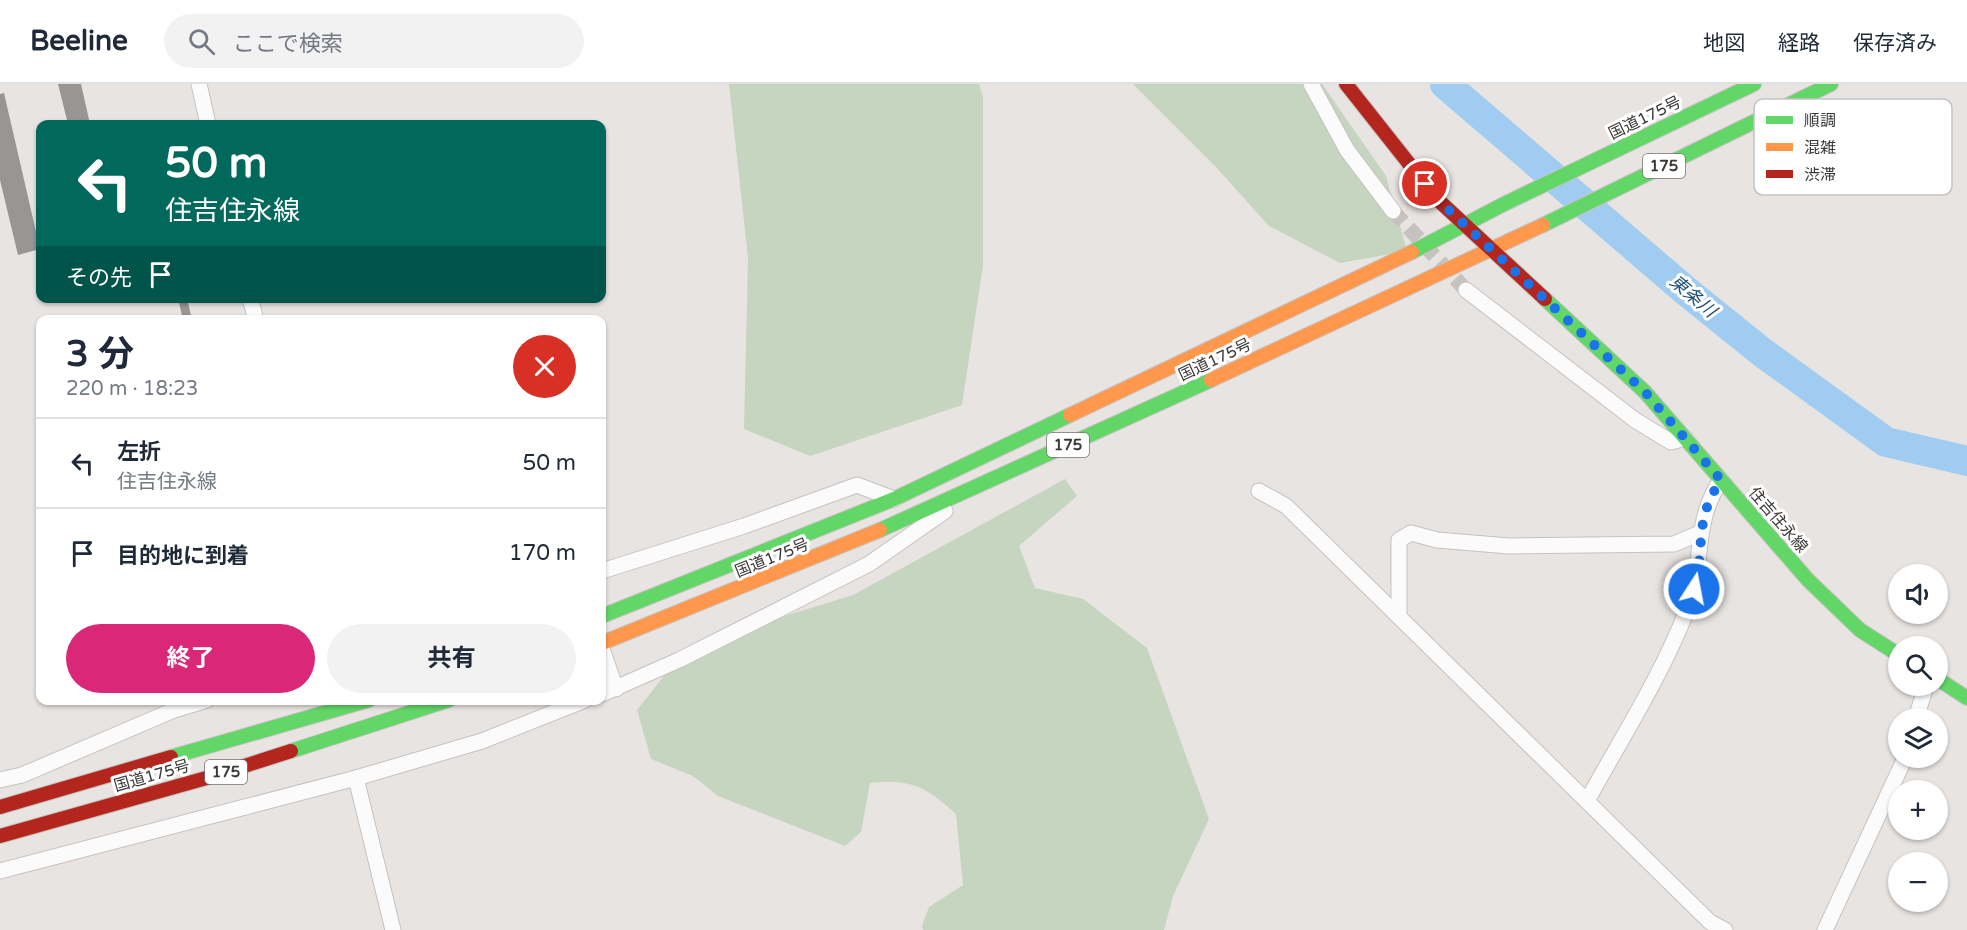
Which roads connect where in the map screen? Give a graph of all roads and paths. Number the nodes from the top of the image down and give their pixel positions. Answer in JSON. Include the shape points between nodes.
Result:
{"nodes":[{"id":1,"x":199,"y":84,"type":"edge"},
{"id":2,"x":1311,"y":84,"type":"edge"},
{"id":3,"x":1346,"y":84,"type":"edge"},
{"id":4,"x":1754,"y":84,"type":"edge"},
{"id":5,"x":1831,"y":84,"type":"edge"},
{"id":6,"x":1800,"y":99,"type":"edge"},
{"id":7,"x":207,"y":120,"type":"edge"},
{"id":8,"x":1754,"y":121,"type":"edge"},
{"id":9,"x":1394,"y":211,"type":"tunnel mouth"},
{"id":10,"x":1466,"y":226,"type":"junction"},
{"id":11,"x":1492,"y":250,"type":"junction"},
{"id":12,"x":1466,"y":290,"type":"tunnel mouth"},
{"id":13,"x":1685,"y":438,"type":"junction"},
{"id":14,"x":994,"y":478,"type":"junction"},
{"id":15,"x":1721,"y":480,"type":"junction"},
{"id":16,"x":1259,"y":491,"type":"dead end"},
{"id":17,"x":894,"y":499,"type":"junction"},
{"id":18,"x":1700,"y":533,"type":"junction"},
{"id":19,"x":606,"y":570,"type":"edge"},
{"id":20,"x":606,"y":614,"type":"edge"},
{"id":21,"x":1399,"y":617,"type":"junction"},
{"id":22,"x":606,"y":641,"type":"edge"},
{"id":23,"x":1888,"y":648,"type":"edge"},
{"id":24,"x":606,"y":670,"type":"edge"},
{"id":25,"x":609,"y":686,"type":"edge"},
{"id":26,"x":1948,"y":686,"type":"edge"},
{"id":27,"x":1967,"y":698,"type":"edge"},
{"id":28,"x":190,"y":705,"type":"edge"},
{"id":29,"x":352,"y":705,"type":"edge"},
{"id":30,"x":433,"y":705,"type":"edge"},
{"id":31,"x":572,"y":705,"type":"edge"},
{"id":32,"x":1900,"y":768,"type":"edge"},
{"id":33,"x":356,"y":778,"type":"junction"},
{"id":34,"x":0,"y":780,"type":"edge"},
{"id":35,"x":1587,"y":801,"type":"junction"},
{"id":36,"x":0,"y":807,"type":"edge"},
{"id":37,"x":0,"y":836,"type":"edge"},
{"id":38,"x":0,"y":871,"type":"edge"},
{"id":39,"x":393,"y":930,"type":"edge"},
{"id":40,"x":1725,"y":930,"type":"edge"},
{"id":41,"x":1825,"y":930,"type":"edge"}],
"edges":[{"from":1,"to":7,"type":"street"},
{"from":2,"to":9,"type":"street","via":[[1347,150]]},
{"from":3,"to":10,"type":"main road","name":"住吉住永線","via":[[1437,199]]},
{"from":4,"to":10,"type":"main road","name":"国道175号","number":"175"},
{"from":5,"to":6,"type":"main road","name":"国道175号","number":"175"},
{"from":8,"to":11,"type":"main road","name":"国道175号","number":"175"},
{"from":10,"to":11,"type":"main road","name":"住吉住永線"},
{"from":10,"to":17,"type":"main road","name":"国道175号","number":"175"},
{"from":11,"to":13,"type":"main road","name":"住吉住永線","via":[[1645,392]]},
{"from":11,"to":14,"type":"main road","name":"国道175号","number":"175"},
{"from":12,"to":13,"type":"street","via":[[1635,420],[1671,442]]},
{"from":13,"to":15,"type":"main road","name":"住吉住永線"},
{"from":14,"to":22,"type":"main road","name":"国道175号","number":"175","via":[[824,555]]},
{"from":14,"to":25,"type":"street","via":[[869,564],[679,660]]},
{"from":15,"to":18,"type":"street","via":[[1709,498]]},
{"from":15,"to":23,"type":"main road","name":"住吉住永線","via":[[1808,580],[1860,630]]},
{"from":16,"to":21,"type":"street","via":[[1286,506]]},
{"from":17,"to":19,"type":"street","via":[[857,485]]},
{"from":17,"to":20,"type":"main road","name":"国道175号","number":"175"},
{"from":18,"to":21,"type":"street","via":[[1674,544],[1509,546],[1437,540],[1411,533],[1400,540]]},
{"from":18,"to":35,"type":"street","via":[[1699,570],[1671,649]]},
{"from":21,"to":35,"type":"street"},
{"from":24,"to":25,"type":"street"},
{"from":26,"to":27,"type":"main road"},
{"from":28,"to":34,"type":"street","via":[[22,775]]},
{"from":29,"to":36,"type":"main road","name":"国道175号","number":"175"},
{"from":30,"to":37,"type":"main road","name":"国道175号","number":"175","via":[[210,777]]},
{"from":31,"to":33,"type":"street","via":[[482,741]]},
{"from":32,"to":41,"type":"street"},
{"from":33,"to":38,"type":"street"},
{"from":33,"to":39,"type":"street"},
{"from":35,"to":40,"type":"street","via":[[1710,922]]}]}
